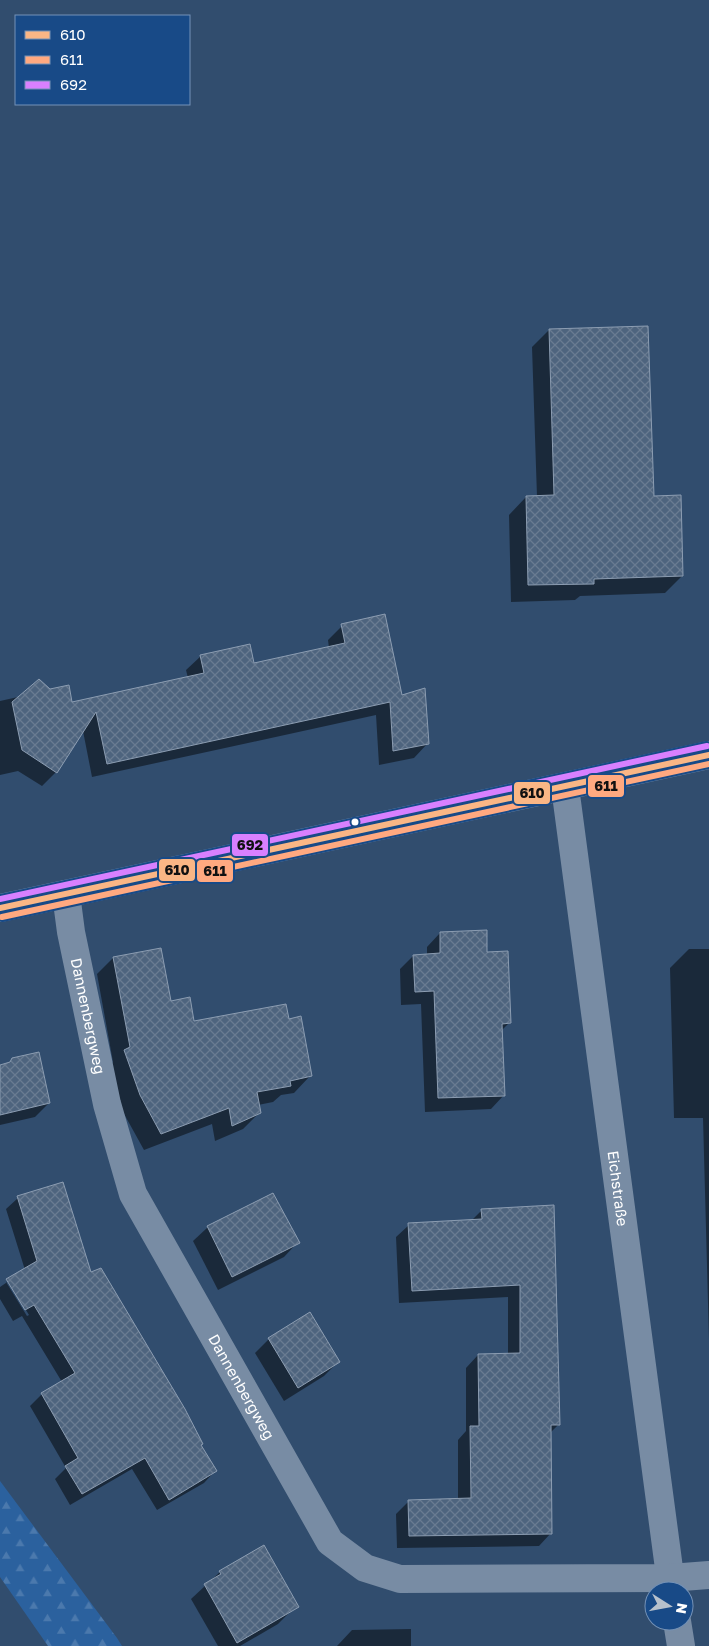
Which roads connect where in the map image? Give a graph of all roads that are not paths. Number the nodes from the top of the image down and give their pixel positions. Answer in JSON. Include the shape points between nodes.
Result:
{"nodes":[{"id":1,"x":709,"y":755,"type":"edge"},
{"id":2,"x":565,"y":787,"type":"junction"},
{"id":3,"x":66,"y":894,"type":"junction"},
{"id":4,"x":0,"y":908,"type":"edge"},
{"id":5,"x":709,"y":1575,"type":"edge"},
{"id":6,"x":670,"y":1581,"type":"edge"},
{"id":7,"x":686,"y":1581,"type":"edge"},
{"id":8,"x":644,"y":1584,"type":"edge"},
{"id":9,"x":679,"y":1631,"type":"edge"},
{"id":10,"x":681,"y":1646,"type":"edge"}],
"edges":[{"from":1,"to":2,"type":"street"},
{"from":2,"to":3,"type":"street"},
{"from":2,"to":6,"type":"street","name":"Eichstraße"},
{"from":3,"to":4,"type":"street"},
{"from":3,"to":8,"type":"street","name":"Dannenbergweg","via":[[107,1104],[133,1194],[330,1542],[364,1568],[400,1579]]},
{"from":5,"to":7,"type":"street","name":"Dannenbergweg"},
{"from":9,"to":10,"type":"street"}]}
